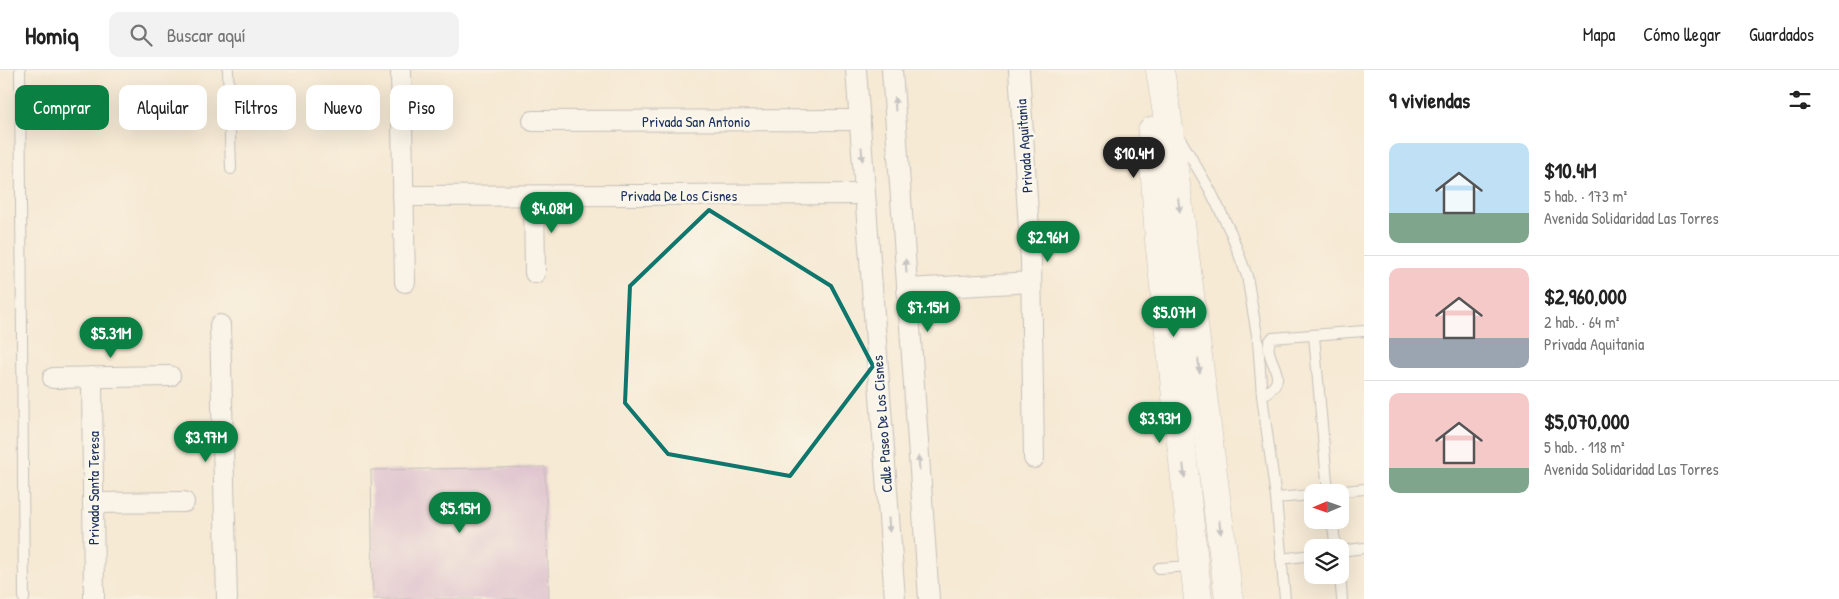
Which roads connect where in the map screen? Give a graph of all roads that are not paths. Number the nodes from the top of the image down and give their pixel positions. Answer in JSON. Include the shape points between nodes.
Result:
{"nodes":[{"id":1,"x":20,"y":70,"type":"edge"},
{"id":2,"x":228,"y":70,"type":"edge"},
{"id":3,"x":401,"y":70,"type":"edge"},
{"id":4,"x":856,"y":70,"type":"edge"},
{"id":5,"x":892,"y":70,"type":"edge"},
{"id":6,"x":1019,"y":70,"type":"edge"},
{"id":7,"x":1148,"y":70,"type":"edge"},
{"id":8,"x":1160,"y":70,"type":"edge"},
{"id":9,"x":1167,"y":114,"type":"junction"},
{"id":10,"x":860,"y":120,"type":"junction"},
{"id":11,"x":532,"y":121,"type":"dead end"},
{"id":12,"x":231,"y":169,"type":"dead end"},
{"id":13,"x":865,"y":194,"type":"junction"},
{"id":14,"x":403,"y":196,"type":"junction"},
{"id":15,"x":534,"y":196,"type":"junction"},
{"id":16,"x":535,"y":273,"type":"dead end"},
{"id":17,"x":405,"y":282,"type":"dead end"},
{"id":18,"x":1031,"y":282,"type":"junction"},
{"id":19,"x":908,"y":289,"type":"junction"},
{"id":20,"x":220,"y":325,"type":"dead end"},
{"id":21,"x":1364,"y":331,"type":"edge"},
{"id":22,"x":1314,"y":336,"type":"junction"},
{"id":23,"x":170,"y":376,"type":"dead end"},
{"id":24,"x":92,"y":377,"type":"junction"},
{"id":25,"x":53,"y":378,"type":"dead end"},
{"id":26,"x":1262,"y":396,"type":"junction"},
{"id":27,"x":1034,"y":458,"type":"dead end"},
{"id":28,"x":1327,"y":484,"type":"edge"},
{"id":29,"x":1364,"y":489,"type":"edge"},
{"id":30,"x":1349,"y":490,"type":"edge"},
{"id":31,"x":1304,"y":496,"type":"edge"},
{"id":32,"x":1276,"y":498,"type":"junction"},
{"id":33,"x":184,"y":502,"type":"dead end"},
{"id":34,"x":93,"y":503,"type":"junction"},
{"id":35,"x":1364,"y":548,"type":"edge"},
{"id":36,"x":1349,"y":550,"type":"edge"},
{"id":37,"x":1304,"y":556,"type":"edge"},
{"id":38,"x":1281,"y":559,"type":"junction"},
{"id":39,"x":1194,"y":566,"type":"junction"},
{"id":40,"x":1159,"y":568,"type":"dead end"},
{"id":41,"x":1341,"y":584,"type":"edge"},
{"id":42,"x":24,"y":599,"type":"edge"},
{"id":43,"x":94,"y":599,"type":"edge"},
{"id":44,"x":228,"y":599,"type":"edge"},
{"id":45,"x":895,"y":599,"type":"edge"},
{"id":46,"x":929,"y":599,"type":"edge"},
{"id":47,"x":1198,"y":599,"type":"edge"},
{"id":48,"x":1229,"y":599,"type":"edge"},
{"id":49,"x":1285,"y":599,"type":"edge"},
{"id":50,"x":1342,"y":599,"type":"edge"}],
"edges":[{"from":1,"to":42,"type":"lane"},
{"from":2,"to":12,"type":"lane"},
{"from":3,"to":14,"type":"street"},
{"from":4,"to":10,"type":"street","name":"Calle Paseo De Los Cisnes"},
{"from":19,"to":5,"type":"street","one_way":true},
{"from":6,"to":18,"type":"street","name":"Privada Aquitania"},
{"from":7,"to":39,"type":"main road","one_way":true,"via":[[1159,240]]},
{"from":8,"to":9,"type":"main road"},
{"from":9,"to":26,"type":"lane","via":[[1210,190],[1239,252],[1247,276],[1258,342]]},
{"from":9,"to":48,"type":"main road","one_way":true},
{"from":10,"to":11,"type":"street","name":"Privada San Antonio"},
{"from":10,"to":13,"type":"street","name":"Calle Paseo De Los Cisnes","one_way":true},
{"from":13,"to":15,"type":"street","name":"Privada De Los Cisnes"},
{"from":13,"to":45,"type":"street","name":"Calle Paseo De Los Cisnes","one_way":true},
{"from":14,"to":15,"type":"street","name":"Privada De Los Cisnes"},
{"from":14,"to":17,"type":"street"},
{"from":15,"to":16,"type":"street"},
{"from":18,"to":19,"type":"street"},
{"from":18,"to":27,"type":"street","name":"Privada Aquitania"},
{"from":46,"to":19,"type":"street","one_way":true},
{"from":20,"to":44,"type":"street"},
{"from":21,"to":22,"type":"lane"},
{"from":22,"to":26,"type":"lane","via":[[1272,338],[1268,349],[1276,380],[1275,385]]},
{"from":22,"to":28,"type":"lane"},
{"from":23,"to":24,"type":"street"},
{"from":24,"to":25,"type":"street"},
{"from":24,"to":34,"type":"street","name":"Privada Santa Teresa"},
{"from":26,"to":32,"type":"lane"},
{"from":29,"to":30,"type":"lane"},
{"from":31,"to":32,"type":"lane"},
{"from":32,"to":38,"type":"lane"},
{"from":33,"to":34,"type":"street"},
{"from":34,"to":43,"type":"street","name":"Privada Santa Teresa"},
{"from":35,"to":36,"type":"lane"},
{"from":37,"to":38,"type":"lane"},
{"from":38,"to":49,"type":"lane"},
{"from":39,"to":40,"type":"lane"},
{"from":39,"to":47,"type":"main road"},
{"from":41,"to":50,"type":"lane"}]}
